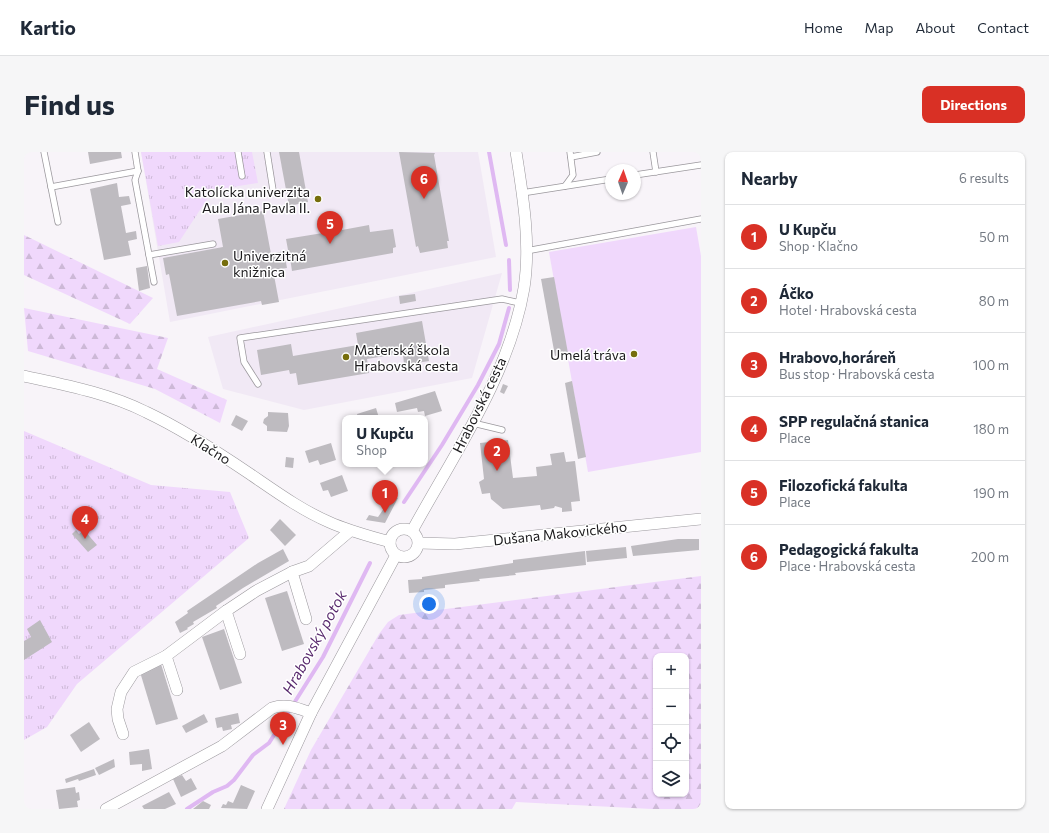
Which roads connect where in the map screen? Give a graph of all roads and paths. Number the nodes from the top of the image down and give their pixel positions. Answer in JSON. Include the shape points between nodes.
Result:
{"nodes":[{"id":1,"x":44,"y":152,"type":"edge"},
{"id":2,"x":134,"y":152,"type":"edge"},
{"id":3,"x":238,"y":152,"type":"edge"},
{"id":4,"x":267,"y":152,"type":"edge"},
{"id":5,"x":516,"y":152,"type":"edge"},
{"id":6,"x":597,"y":152,"type":"edge"},
{"id":7,"x":653,"y":152,"type":"edge"},
{"id":8,"x":570,"y":154,"type":"edge"},
{"id":9,"x":701,"y":165,"type":"edge"},
{"id":10,"x":138,"y":171,"type":"junction"},
{"id":11,"x":656,"y":172,"type":"junction"},
{"id":12,"x":641,"y":174,"type":"edge"},
{"id":13,"x":242,"y":176,"type":"dead end"},
{"id":14,"x":605,"y":180,"type":"edge"},
{"id":15,"x":565,"y":186,"type":"junction"},
{"id":16,"x":51,"y":187,"type":"junction"},
{"id":17,"x":273,"y":190,"type":"dead end"},
{"id":18,"x":521,"y":193,"type":"junction"},
{"id":19,"x":701,"y":219,"type":"edge"},
{"id":20,"x":58,"y":222,"type":"dead end"},
{"id":21,"x":213,"y":244,"type":"dead end"},
{"id":22,"x":526,"y":251,"type":"junction"},
{"id":23,"x":149,"y":255,"type":"junction"},
{"id":24,"x":154,"y":282,"type":"dead end"},
{"id":25,"x":520,"y":303,"type":"junction"},
{"id":26,"x":24,"y":376,"type":"edge"},
{"id":27,"x":258,"y":384,"type":"dead end"},
{"id":28,"x":472,"y":423,"type":"junction"},
{"id":29,"x":502,"y":430,"type":"dead end"},
{"id":30,"x":701,"y":519,"type":"edge"},
{"id":31,"x":350,"y":531,"type":"junction"},
{"id":32,"x":412,"y":531,"type":"junction"},
{"id":33,"x":390,"y":542,"type":"junction"},
{"id":34,"x":419,"y":543,"type":"junction"},
{"id":35,"x":396,"y":555,"type":"junction"},
{"id":36,"x":292,"y":572,"type":"junction"},
{"id":37,"x":226,"y":611,"type":"junction"},
{"id":38,"x":306,"y":620,"type":"dead end"},
{"id":39,"x":240,"y":654,"type":"dead end"},
{"id":40,"x":166,"y":656,"type":"junction"},
{"id":41,"x":178,"y":690,"type":"dead end"},
{"id":42,"x":311,"y":713,"type":"junction"},
{"id":43,"x":123,"y":734,"type":"dead end"},
{"id":44,"x":106,"y":809,"type":"edge"},
{"id":45,"x":267,"y":809,"type":"edge"}],
"edges":[{"from":1,"to":16,"type":"lane"},
{"from":2,"to":10,"type":"lane"},
{"from":3,"to":13,"type":"lane"},
{"from":4,"to":17,"type":"lane"},
{"from":5,"to":18,"type":"street","name":"Hrabovská cesta"},
{"from":6,"to":8,"type":"lane"},
{"from":7,"to":11,"type":"lane"},
{"from":8,"to":15,"type":"lane","via":[[573,175]]},
{"from":9,"to":11,"type":"lane"},
{"from":10,"to":16,"type":"lane"},
{"from":10,"to":23,"type":"lane","via":[[135,180]]},
{"from":11,"to":12,"type":"lane"},
{"from":14,"to":15,"type":"lane"},
{"from":15,"to":18,"type":"lane"},
{"from":16,"to":20,"type":"lane"},
{"from":18,"to":22,"type":"street","name":"Hrabovská cesta"},
{"from":19,"to":22,"type":"lane"},
{"from":21,"to":23,"type":"lane"},
{"from":22,"to":25,"type":"street","name":"Hrabovská cesta"},
{"from":23,"to":24,"type":"lane"},
{"from":25,"to":27,"type":"lane","via":[[502,299],[240,338],[244,362]]},
{"from":25,"to":28,"type":"street","name":"Hrabovská cesta","via":[[497,372]]},
{"from":26,"to":31,"type":"street","name":"Klačno","via":[[112,398],[144,411],[224,456],[308,511]]},
{"from":28,"to":29,"type":"lane"},
{"from":28,"to":32,"type":"street","name":"Hrabovská cesta"},
{"from":30,"to":34,"type":"street","name":"Dušana Makovického","via":[[455,544]]},
{"from":31,"to":33,"type":"street","name":"Klačno"},
{"from":31,"to":36,"type":"street","via":[[309,566]]},
{"from":32,"to":33,"type":"street","via":[[408,528],[398,530]]},
{"from":32,"to":34,"type":"street"},
{"from":33,"to":35,"type":"street","via":[[390,547]]},
{"from":34,"to":35,"type":"street","via":[[411,556]]},
{"from":35,"to":42,"type":"street"},
{"from":36,"to":37,"type":"street"},
{"from":36,"to":38,"type":"street"},
{"from":37,"to":39,"type":"street"},
{"from":37,"to":40,"type":"street"},
{"from":40,"to":41,"type":"street"},
{"from":40,"to":43,"type":"street","via":[[134,672],[121,692],[117,710]]},
{"from":42,"to":44,"type":"street","via":[[280,705],[272,708],[222,746]]},
{"from":42,"to":45,"type":"street"}]}
